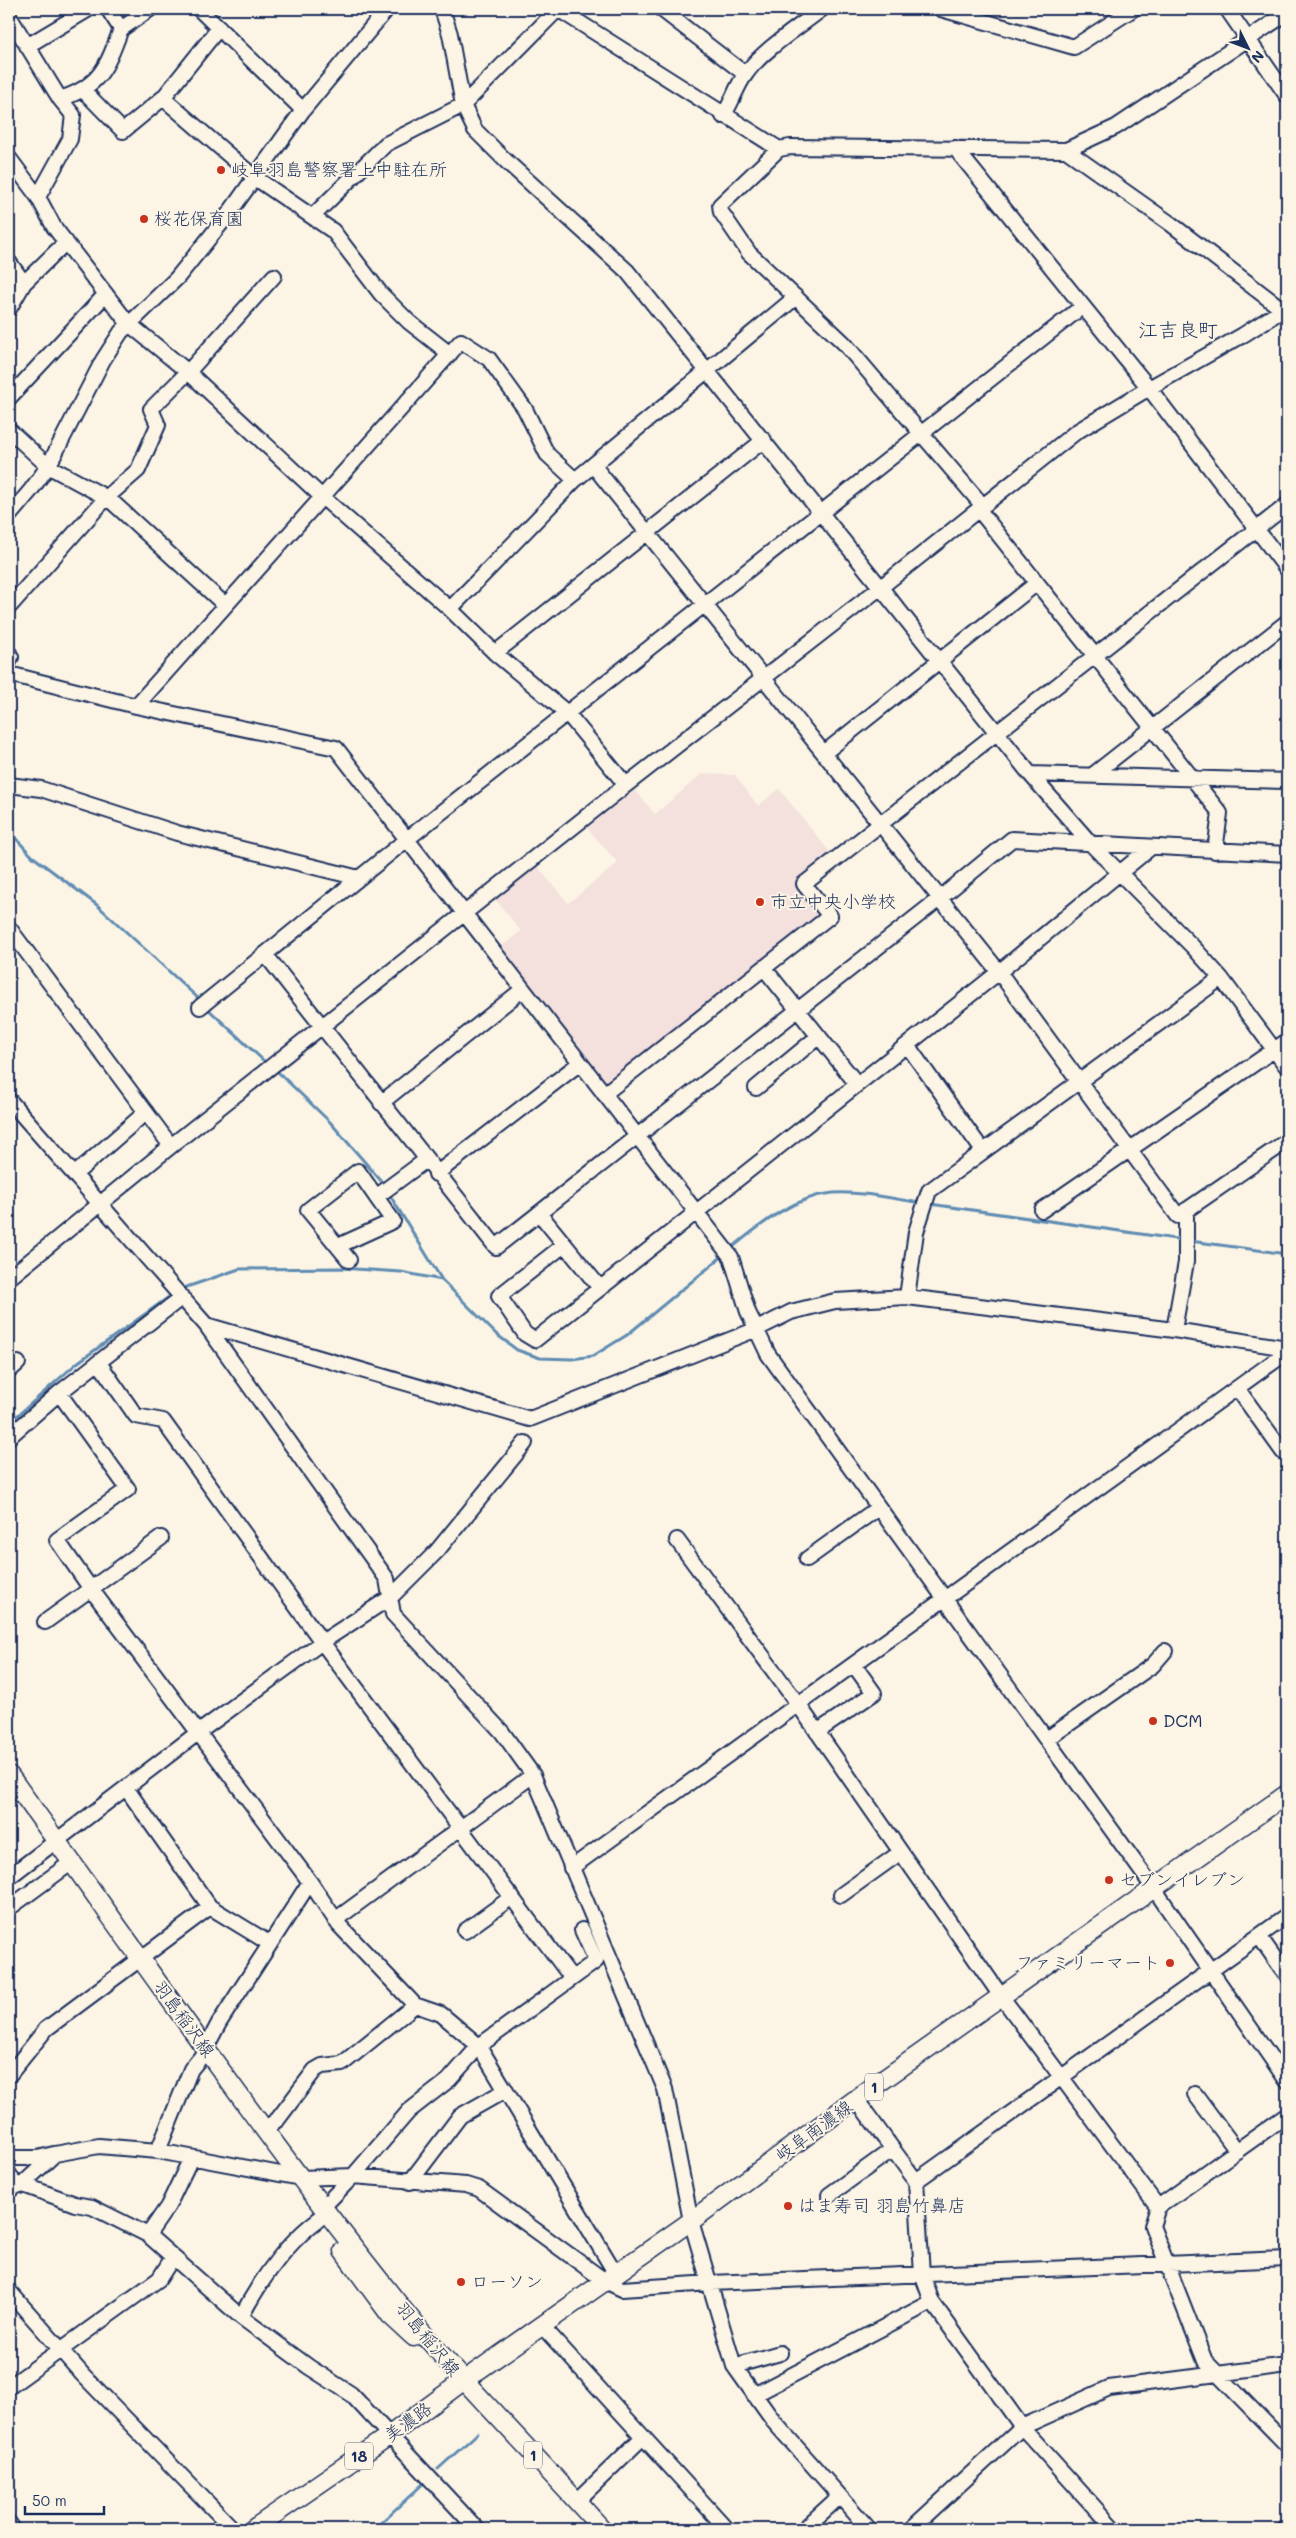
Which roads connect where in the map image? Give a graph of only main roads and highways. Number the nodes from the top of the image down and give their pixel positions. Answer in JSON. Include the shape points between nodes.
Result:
{"nodes":[{"id":1,"x":9,"y":1775,"type":"edge"},
{"id":2,"x":9,"y":1793,"type":"edge"},
{"id":3,"x":1287,"y":1794,"type":"edge"},
{"id":4,"x":53,"y":1844,"type":"junction"},
{"id":5,"x":203,"y":2053,"type":"junction"},
{"id":6,"x":294,"y":2176,"type":"junction"},
{"id":7,"x":462,"y":2381,"type":"junction"},
{"id":8,"x":253,"y":2529,"type":"edge"},
{"id":9,"x":602,"y":2529,"type":"edge"}],
"edges":[{"from":1,"to":4,"type":"main road","name":"羽島稲沢線"},
{"from":2,"to":4,"type":"main road","name":"羽島稲沢線"},
{"from":3,"to":7,"type":"main road","name":"岐阜南濃線","number":"1"},
{"from":4,"to":5,"type":"main road","name":"羽島稲沢線"},
{"from":5,"to":6,"type":"main road","name":"羽島稲沢線"},
{"from":5,"to":6,"type":"main road","name":"羽島稲沢線","via":[[265,2129]]},
{"from":6,"to":7,"type":"main road","name":"羽島稲沢線","via":[[321,2213]]},
{"from":7,"to":8,"type":"main road","name":"美濃路","number":"18"},
{"from":7,"to":9,"type":"main road","number":"1"}]}
